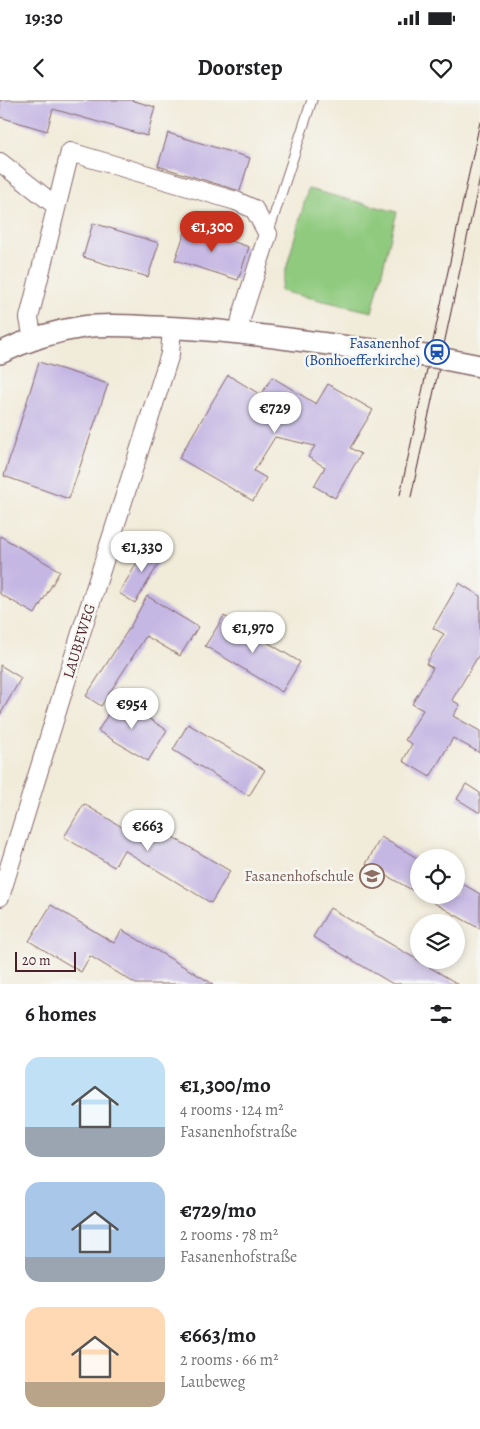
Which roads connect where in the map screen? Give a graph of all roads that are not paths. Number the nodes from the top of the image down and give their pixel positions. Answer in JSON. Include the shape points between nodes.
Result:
{"nodes":[{"id":1,"x":312,"y":100,"type":"edge"},
{"id":2,"x":0,"y":162,"type":"edge"},
{"id":3,"x":56,"y":206,"type":"junction"},
{"id":4,"x":268,"y":234,"type":"junction"},
{"id":5,"x":172,"y":327,"type":"junction"},
{"id":6,"x":238,"y":333,"type":"junction"},
{"id":7,"x":33,"y":340,"type":"junction"},
{"id":8,"x":0,"y":353,"type":"edge"},
{"id":9,"x":480,"y":366,"type":"edge"},
{"id":10,"x":0,"y":897,"type":"edge"}],
"edges":[{"from":1,"to":4,"type":"lane"},
{"from":2,"to":3,"type":"street"},
{"from":3,"to":4,"type":"street","via":[[70,152],[236,201],[254,209]]},
{"from":3,"to":7,"type":"street","via":[[29,318]]},
{"from":4,"to":6,"type":"street"},
{"from":5,"to":6,"type":"street"},
{"from":5,"to":7,"type":"street","via":[[83,327]]},
{"from":5,"to":10,"type":"street","name":"LAUBEWEG","via":[[170,354]]},
{"from":6,"to":9,"type":"street","bridge":true,"via":[[434,356]]},
{"from":7,"to":8,"type":"street"}]}
